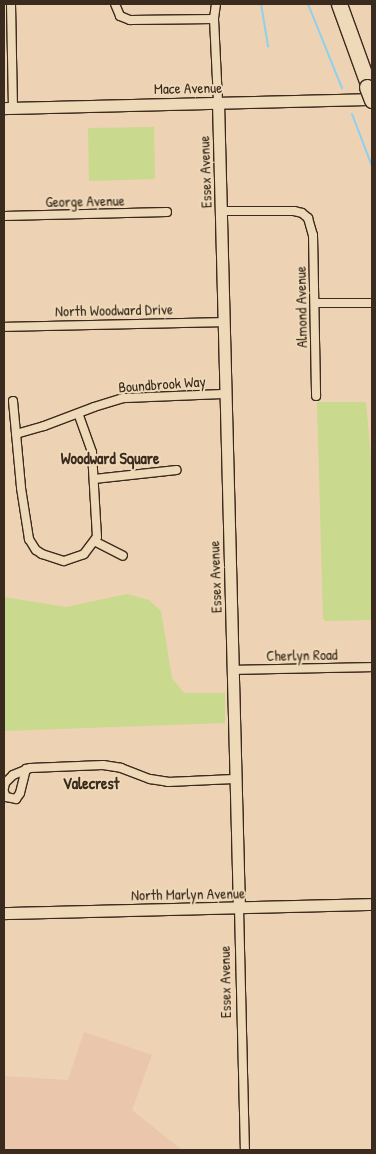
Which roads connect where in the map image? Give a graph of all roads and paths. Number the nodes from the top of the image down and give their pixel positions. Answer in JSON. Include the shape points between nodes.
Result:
{"nodes":[{"id":1,"x":11,"y":4,"type":"edge"},
{"id":2,"x":115,"y":4,"type":"edge"},
{"id":3,"x":216,"y":4,"type":"edge"},
{"id":4,"x":332,"y":4,"type":"edge"},
{"id":5,"x":339,"y":4,"type":"edge"},
{"id":6,"x":214,"y":19,"type":"junction"},
{"id":7,"x":371,"y":94,"type":"edge"},
{"id":8,"x":218,"y":102,"type":"junction"},
{"id":9,"x":8,"y":108,"type":"edge"},
{"id":10,"x":221,"y":211,"type":"junction"},
{"id":11,"x":167,"y":212,"type":"dead end"},
{"id":12,"x":4,"y":216,"type":"edge"},
{"id":13,"x":315,"y":303,"type":"junction"},
{"id":14,"x":372,"y":303,"type":"edge"},
{"id":15,"x":224,"y":322,"type":"junction"},
{"id":16,"x":4,"y":327,"type":"edge"},
{"id":17,"x":225,"y":394,"type":"junction"},
{"id":18,"x":316,"y":396,"type":"dead end"},
{"id":19,"x":13,"y":401,"type":"dead end"},
{"id":20,"x":78,"y":413,"type":"junction"},
{"id":21,"x":16,"y":434,"type":"junction"},
{"id":22,"x":177,"y":470,"type":"dead end"},
{"id":23,"x":94,"y":479,"type":"junction"},
{"id":24,"x":96,"y":542,"type":"junction"},
{"id":25,"x":124,"y":556,"type":"dead end"},
{"id":26,"x":372,"y":667,"type":"edge"},
{"id":27,"x":233,"y":670,"type":"junction"},
{"id":28,"x":26,"y":769,"type":"junction"},
{"id":29,"x":234,"y":779,"type":"junction"},
{"id":30,"x":4,"y":790,"type":"edge"},
{"id":31,"x":372,"y":904,"type":"edge"},
{"id":32,"x":239,"y":908,"type":"junction"},
{"id":33,"x":4,"y":913,"type":"edge"},
{"id":34,"x":245,"y":1150,"type":"edge"}],
"edges":[{"from":1,"to":9,"type":"street"},
{"from":2,"to":6,"type":"street","via":[[120,16],[130,20]]},
{"from":3,"to":6,"type":"street","name":"Essex Avenue"},
{"from":4,"to":7,"type":"highway"},
{"from":5,"to":7,"type":"highway"},
{"from":6,"to":8,"type":"street","name":"Essex Avenue"},
{"from":7,"to":8,"type":"street","name":"Mace Avenue"},
{"from":8,"to":9,"type":"street","name":"Mace Avenue"},
{"from":8,"to":10,"type":"street","name":"Essex Avenue"},
{"from":10,"to":13,"type":"street","name":"Almond Avenue","via":[[294,210],[308,218],[313,235]]},
{"from":10,"to":15,"type":"street","name":"Essex Avenue"},
{"from":11,"to":12,"type":"street","name":"George Avenue"},
{"from":13,"to":14,"type":"street"},
{"from":13,"to":18,"type":"street","name":"Almond Avenue"},
{"from":15,"to":16,"type":"street","name":"North Woodward Drive"},
{"from":15,"to":17,"type":"street","name":"Essex Avenue"},
{"from":17,"to":20,"type":"street","name":"Boundbrook Way","via":[[134,397]]},
{"from":17,"to":27,"type":"street","name":"Essex Avenue"},
{"from":19,"to":21,"type":"street"},
{"from":20,"to":21,"type":"street","name":"Boundbrook Way"},
{"from":20,"to":23,"type":"street","via":[[90,444]]},
{"from":21,"to":24,"type":"street","via":[[26,524],[33,546],[49,557],[64,561],[84,554]]},
{"from":22,"to":23,"type":"street"},
{"from":23,"to":24,"type":"street"},
{"from":24,"to":25,"type":"street"},
{"from":26,"to":27,"type":"street","name":"Cherlyn Road"},
{"from":27,"to":29,"type":"street","name":"Essex Avenue"},
{"from":28,"to":29,"type":"street","via":[[103,765],[168,782]]},
{"from":28,"to":30,"type":"street","via":[[13,775],[4,784]]},
{"from":28,"to":30,"type":"street","via":[[16,799],[6,797]]},
{"from":29,"to":32,"type":"street","name":"Essex Avenue"},
{"from":31,"to":32,"type":"street","name":"North Marlyn Avenue"},
{"from":32,"to":33,"type":"street","name":"North Marlyn Avenue"},
{"from":32,"to":34,"type":"street","name":"Essex Avenue"}]}
